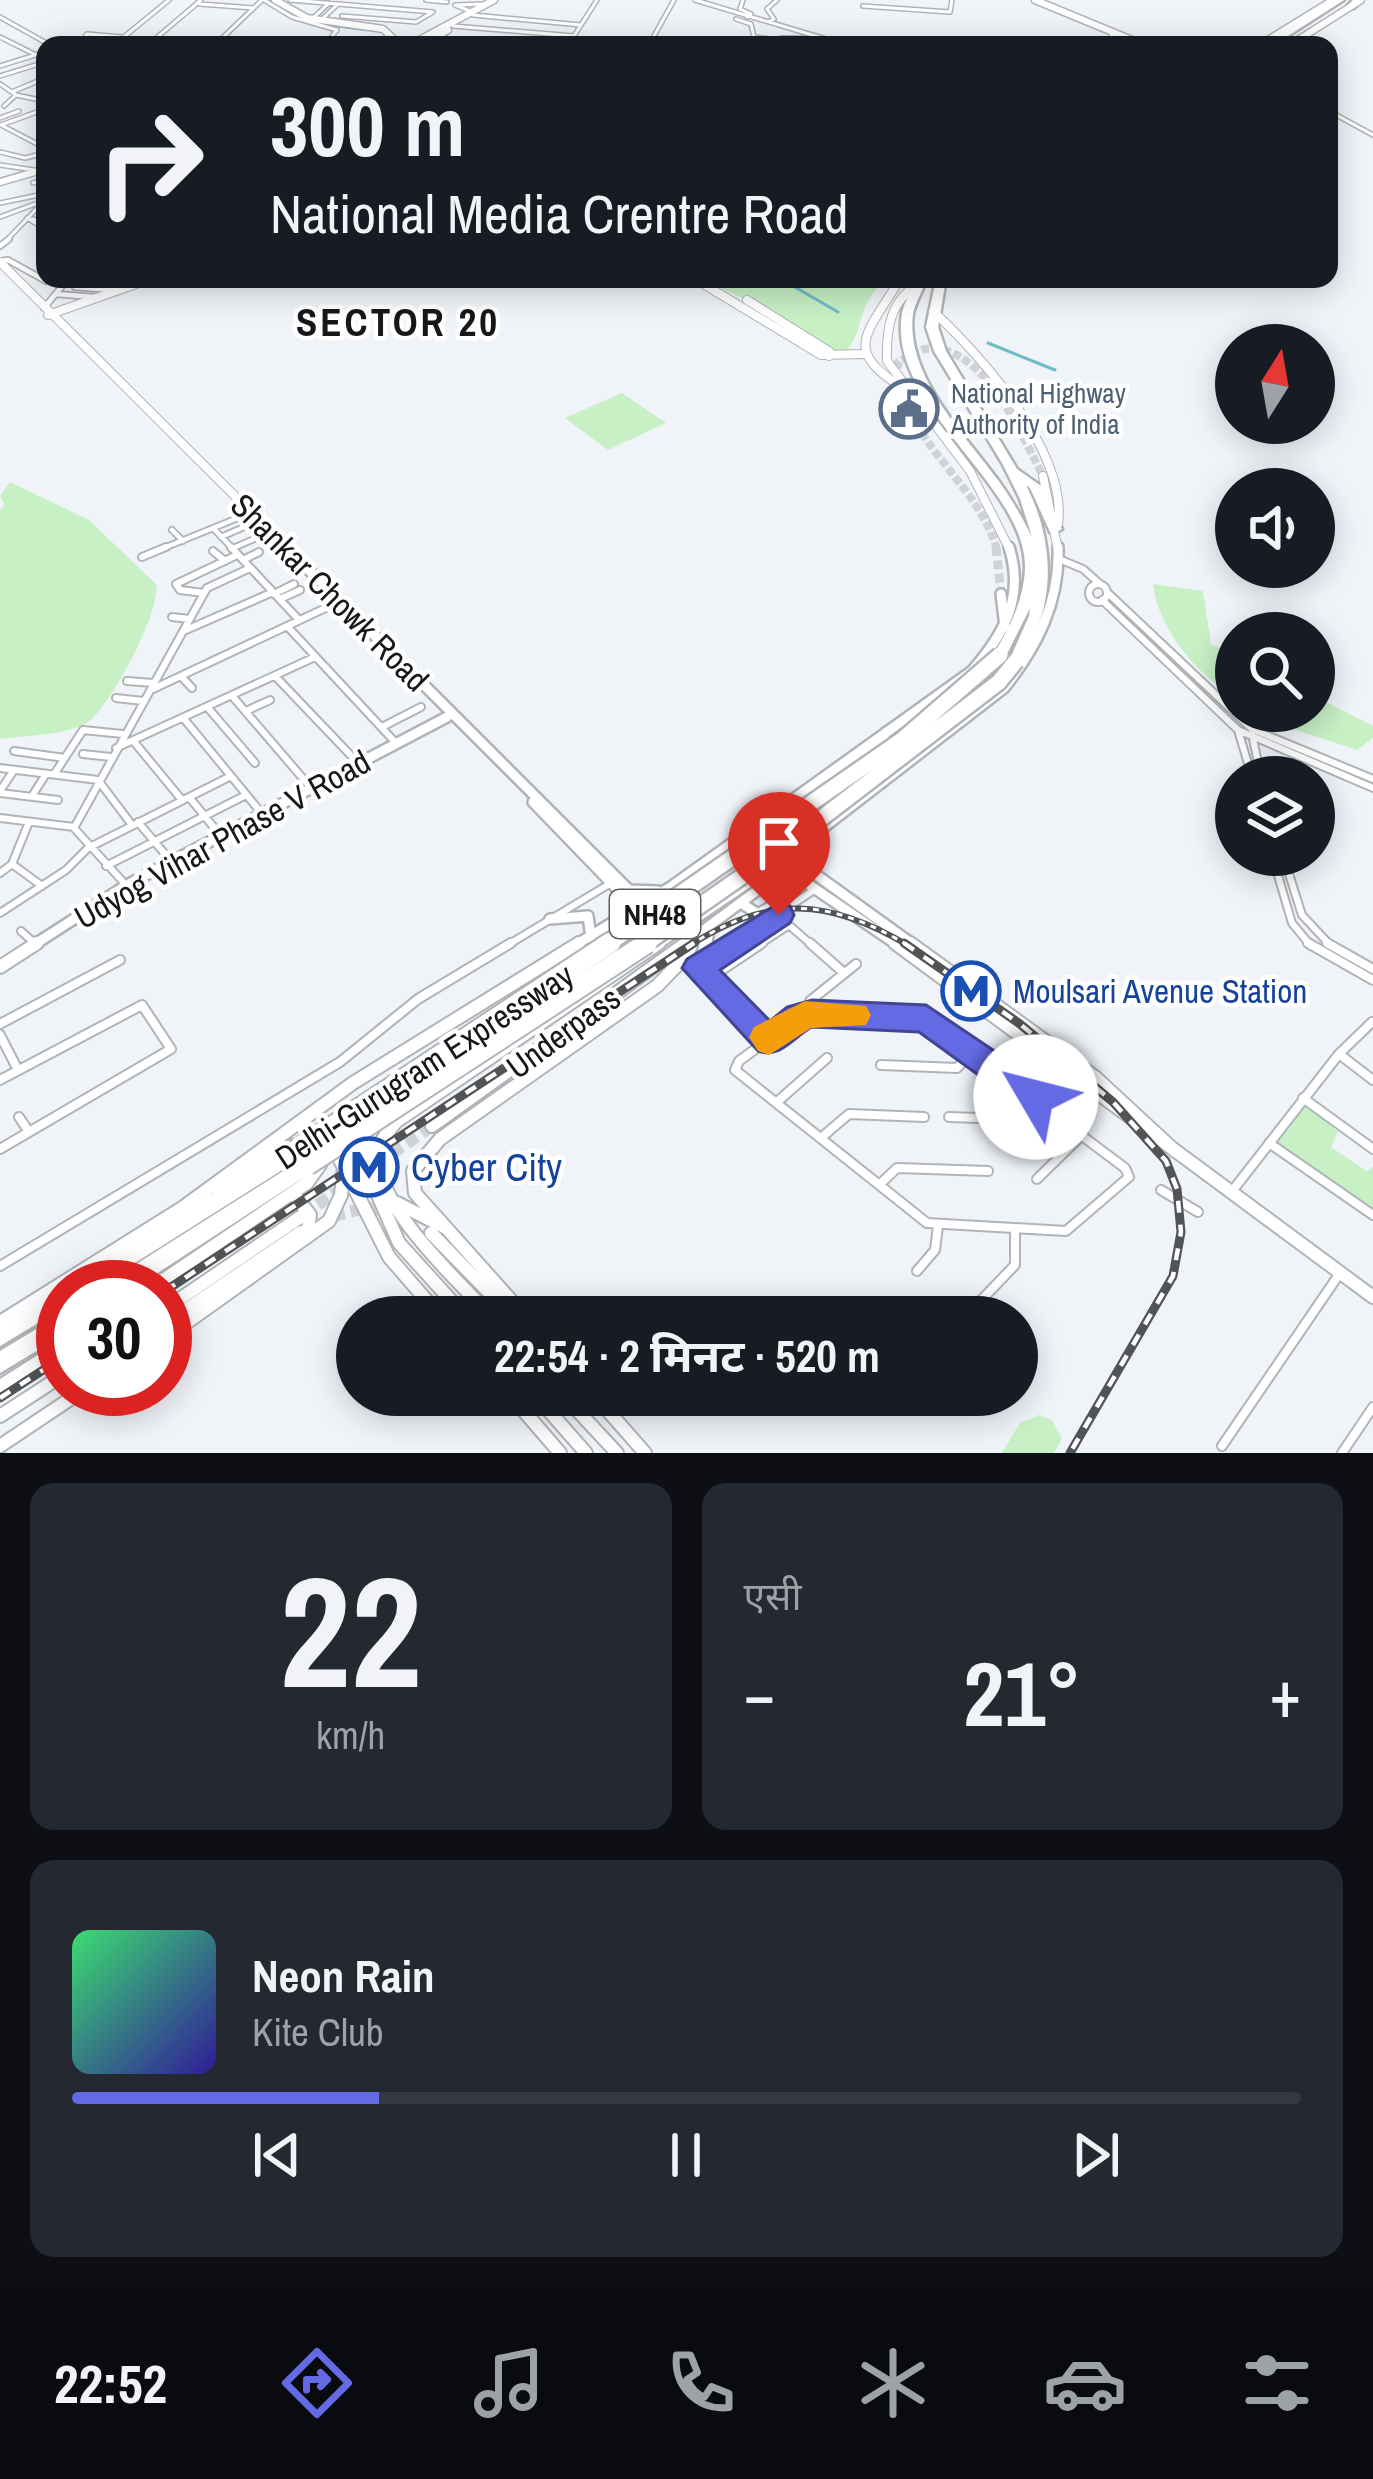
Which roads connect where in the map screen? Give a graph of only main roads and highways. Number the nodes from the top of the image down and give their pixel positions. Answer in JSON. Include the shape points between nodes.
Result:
{"nodes":[{"id":1,"x":275,"y":0,"type":"edge"},
{"id":2,"x":1035,"y":0,"type":"edge"},
{"id":3,"x":1336,"y":0,"type":"edge"},
{"id":4,"x":490,"y":2,"type":"edge"},
{"id":5,"x":1355,"y":2,"type":"edge"},
{"id":6,"x":472,"y":14,"type":"junction"},
{"id":7,"x":440,"y":32,"type":"junction"},
{"id":8,"x":390,"y":36,"type":"edge"},
{"id":9,"x":431,"y":36,"type":"edge"},
{"id":10,"x":435,"y":36,"type":"edge"},
{"id":11,"x":1121,"y":36,"type":"edge"},
{"id":12,"x":1278,"y":36,"type":"edge"},
{"id":13,"x":1296,"y":36,"type":"edge"},
{"id":14,"x":1304,"y":36,"type":"edge"},
{"id":15,"x":36,"y":170,"type":"edge"},
{"id":16,"x":0,"y":181,"type":"edge"},
{"id":17,"x":0,"y":263,"type":"edge"},
{"id":18,"x":114,"y":288,"type":"edge"},
{"id":19,"x":712,"y":288,"type":"edge"},
{"id":20,"x":723,"y":288,"type":"edge"},
{"id":21,"x":892,"y":288,"type":"edge"},
{"id":22,"x":913,"y":288,"type":"edge"},
{"id":23,"x":918,"y":288,"type":"edge"},
{"id":24,"x":939,"y":288,"type":"edge"},
{"id":25,"x":888,"y":292,"type":"junction"},
{"id":26,"x":898,"y":301,"type":"junction"},
{"id":27,"x":933,"y":311,"type":"junction"},
{"id":28,"x":46,"y":312,"type":"junction"},
{"id":29,"x":826,"y":354,"type":"junction"},
{"id":30,"x":864,"y":354,"type":"junction"},
{"id":31,"x":910,"y":392,"type":"junction"},
{"id":32,"x":952,"y":449,"type":"junction"},
{"id":33,"x":971,"y":452,"type":"junction"},
{"id":34,"x":1013,"y":470,"type":"junction"},
{"id":35,"x":1043,"y":476,"type":"tunnel mouth"},
{"id":36,"x":248,"y":514,"type":"junction"},
{"id":37,"x":1055,"y":529,"type":"junction"},
{"id":38,"x":1001,"y":594,"type":"tunnel mouth"},
{"id":39,"x":1005,"y":627,"type":"junction"},
{"id":40,"x":1008,"y":658,"type":"junction"},
{"id":41,"x":448,"y":717,"type":"junction"},
{"id":42,"x":886,"y":730,"type":"junction"},
{"id":43,"x":862,"y":800,"type":"junction"},
{"id":44,"x":822,"y":830,"type":"junction"},
{"id":45,"x":793,"y":870,"type":"junction"},
{"id":46,"x":672,"y":886,"type":"junction"},
{"id":47,"x":741,"y":903,"type":"junction"},
{"id":48,"x":550,"y":920,"type":"road end"},
{"id":49,"x":618,"y":920,"type":"junction"},
{"id":50,"x":710,"y":927,"type":"junction"},
{"id":51,"x":591,"y":938,"type":"junction"},
{"id":52,"x":694,"y":938,"type":"junction"},
{"id":53,"x":701,"y":966,"type":"road end"},
{"id":54,"x":0,"y":968,"type":"edge"},
{"id":55,"x":437,"y":1033,"type":"junction"},
{"id":56,"x":484,"y":1061,"type":"junction"},
{"id":57,"x":330,"y":1098,"type":"junction"},
{"id":58,"x":315,"y":1108,"type":"junction"},
{"id":59,"x":432,"y":1126,"type":"tunnel mouth"},
{"id":60,"x":351,"y":1134,"type":"junction"},
{"id":61,"x":329,"y":1139,"type":"junction"},
{"id":62,"x":1178,"y":1155,"type":"junction"},
{"id":63,"x":301,"y":1159,"type":"junction"},
{"id":64,"x":344,"y":1168,"type":"junction"},
{"id":65,"x":293,"y":1193,"type":"junction"},
{"id":66,"x":398,"y":1203,"type":"junction"},
{"id":67,"x":182,"y":1208,"type":"junction"},
{"id":68,"x":302,"y":1216,"type":"tunnel mouth"},
{"id":69,"x":448,"y":1229,"type":"junction"},
{"id":70,"x":431,"y":1233,"type":"dead end"},
{"id":71,"x":303,"y":1237,"type":"junction"},
{"id":72,"x":126,"y":1260,"type":"edge"},
{"id":73,"x":157,"y":1260,"type":"edge"},
{"id":74,"x":192,"y":1261,"type":"edge"},
{"id":75,"x":192,"y":1291,"type":"edge"},
{"id":76,"x":423,"y":1296,"type":"edge"},
{"id":77,"x":447,"y":1296,"type":"edge"},
{"id":78,"x":473,"y":1296,"type":"edge"},
{"id":79,"x":492,"y":1296,"type":"edge"},
{"id":80,"x":507,"y":1296,"type":"edge"},
{"id":81,"x":1373,"y":1298,"type":"edge"},
{"id":82,"x":192,"y":1307,"type":"edge"},
{"id":83,"x":36,"y":1314,"type":"edge"},
{"id":84,"x":192,"y":1318,"type":"edge"},
{"id":85,"x":0,"y":1319,"type":"edge"},
{"id":86,"x":0,"y":1336,"type":"edge"},
{"id":87,"x":36,"y":1340,"type":"edge"},
{"id":88,"x":0,"y":1363,"type":"edge"},
{"id":89,"x":36,"y":1363,"type":"edge"},
{"id":90,"x":0,"y":1386,"type":"edge"},
{"id":91,"x":36,"y":1393,"type":"edge"},
{"id":92,"x":0,"y":1416,"type":"edge"},
{"id":93,"x":45,"y":1416,"type":"edge"},
{"id":94,"x":528,"y":1416,"type":"edge"},
{"id":95,"x":553,"y":1416,"type":"edge"},
{"id":96,"x":583,"y":1416,"type":"edge"},
{"id":97,"x":612,"y":1416,"type":"edge"},
{"id":98,"x":0,"y":1447,"type":"edge"},
{"id":99,"x":560,"y":1453,"type":"edge"},
{"id":100,"x":586,"y":1453,"type":"edge"},
{"id":101,"x":617,"y":1453,"type":"edge"},
{"id":102,"x":645,"y":1453,"type":"edge"}],
"edges":[{"from":1,"to":8,"type":"main road","via":[[325,23]]},
{"from":2,"to":11,"type":"main road"},
{"from":3,"to":12,"type":"highway"},
{"from":4,"to":6,"type":"main road"},
{"from":4,"to":6,"type":"main road"},
{"from":5,"to":13,"type":"highway"},
{"from":5,"to":14,"type":"main road"},
{"from":6,"to":7,"type":"main road"},
{"from":6,"to":7,"type":"main road"},
{"from":7,"to":9,"type":"main road"},
{"from":7,"to":10,"type":"main road"},
{"from":15,"to":16,"type":"main road"},
{"from":17,"to":28,"type":"main road","name":"Shankar Chowk Road"},
{"from":17,"to":28,"type":"main road","name":"Shankar Chowk Road"},
{"from":18,"to":28,"type":"main road"},
{"from":19,"to":29,"type":"main road"},
{"from":20,"to":29,"type":"main road"},
{"from":21,"to":25,"type":"main road"},
{"from":22,"to":26,"type":"main road"},
{"from":23,"to":33,"type":"highway","name":"Delhi-Gurugram Expressway","number":"NH48","via":[[905,319],[914,368]]},
{"from":24,"to":27,"type":"highway"},
{"from":25,"to":26,"type":"main road"},
{"from":25,"to":30,"type":"main road"},
{"from":26,"to":31,"type":"main road","via":[[887,361]]},
{"from":27,"to":34,"type":"highway","name":"Delhi-Gurugram Expressway","number":"NH48","via":[[940,350]]},
{"from":27,"to":37,"type":"main road","via":[[994,376],[1047,462],[1063,507]]},
{"from":28,"to":36,"type":"main road","name":"Shankar Chowk Road"},
{"from":29,"to":30,"type":"main road"},
{"from":30,"to":31,"type":"main road","via":[[875,371]]},
{"from":31,"to":32,"type":"main road"},
{"from":32,"to":33,"type":"highway"},
{"from":32,"to":39,"type":"main road","via":[[1013,548],[1017,586]]},
{"from":33,"to":40,"type":"highway","name":"Delhi-Gurugram Expressway","number":"NH48","via":[[1029,543],[1029,590]]},
{"from":34,"to":37,"type":"highway","via":[[1035,487]]},
{"from":34,"to":40,"type":"highway","name":"Delhi-Gurugram Expressway","number":"NH48","via":[[1046,560],[1041,604]]},
{"from":35,"to":37,"type":"main road"},
{"from":36,"to":41,"type":"main road","name":"Shankar Chowk Road"},
{"from":36,"to":46,"type":"main road","name":"Shankar Chowk Road","via":[[629,890]]},
{"from":37,"to":43,"type":"main road","via":[[1056,604],[1026,664]]},
{"from":38,"to":39,"type":"main road"},
{"from":39,"to":42,"type":"main road","via":[[972,671]]},
{"from":40,"to":63,"type":"highway","name":"Delhi-Gurugram Expressway","number":"NH48","bridge":true,"via":[[999,682],[780,850]]},
{"from":41,"to":49,"type":"main road","name":"Shankar Chowk Road","via":[[623,898]]},
{"from":41,"to":54,"type":"main road","name":"Udyog Vihar Phase V Road","via":[[127,886]]},
{"from":42,"to":43,"type":"main road","via":[[825,788],[842,802]]},
{"from":42,"to":46,"type":"main road"},
{"from":43,"to":44,"type":"main road"},
{"from":44,"to":45,"type":"main road"},
{"from":44,"to":56,"type":"main road"},
{"from":45,"to":47,"type":"main road"},
{"from":45,"to":47,"type":"main road","via":[[772,908],[758,914]]},
{"from":45,"to":62,"type":"main road"},
{"from":45,"to":62,"type":"main road","via":[[1095,1077]]},
{"from":46,"to":49,"type":"main road"},
{"from":47,"to":50,"type":"main road","name":"Underpass"},
{"from":48,"to":51,"type":"main road","via":[[584,914]]},
{"from":49,"to":51,"type":"main road"},
{"from":50,"to":52,"type":"main road","name":"Underpass"},
{"from":50,"to":53,"type":"main road"},
{"from":51,"to":55,"type":"main road"},
{"from":52,"to":59,"type":"main road","name":"Underpass"},
{"from":52,"to":69,"type":"main road","via":[[657,986],[428,1149],[413,1171],[415,1192]]},
{"from":55,"to":56,"type":"main road","via":[[478,1033],[489,1054]]},
{"from":55,"to":57,"type":"main road"},
{"from":56,"to":66,"type":"main road","via":[[397,1121],[379,1146],[377,1160]]},
{"from":57,"to":58,"type":"main road"},
{"from":57,"to":60,"type":"main road"},
{"from":58,"to":61,"type":"main road"},
{"from":58,"to":67,"type":"main road"},
{"from":60,"to":61,"type":"main road"},
{"from":60,"to":77,"type":"main road","via":[[399,1243]]},
{"from":61,"to":64,"type":"main road"},
{"from":62,"to":81,"type":"main road"},
{"from":63,"to":72,"type":"highway","name":"Delhi-Gurugram Expressway","number":"NH48"},
{"from":63,"to":73,"type":"highway","name":"Delhi-Gurugram Expressway","number":"NH48"},
{"from":64,"to":71,"type":"main road","via":[[337,1208]]},
{"from":64,"to":76,"type":"main road","via":[[389,1257]]},
{"from":65,"to":67,"type":"main road","via":[[321,1164],[313,1147],[280,1149]]},
{"from":65,"to":71,"type":"main road","via":[[312,1221]]},
{"from":65,"to":74,"type":"main road"},
{"from":66,"to":69,"type":"main road"},
{"from":66,"to":78,"type":"main road"},
{"from":67,"to":85,"type":"main road"},
{"from":68,"to":75,"type":"main road"},
{"from":69,"to":80,"type":"main road"},
{"from":70,"to":79,"type":"main road"},
{"from":71,"to":82,"type":"main road"},
{"from":71,"to":84,"type":"main road"},
{"from":83,"to":86,"type":"highway"},
{"from":87,"to":88,"type":"highway"},
{"from":89,"to":90,"type":"main road"},
{"from":91,"to":92,"type":"main road"},
{"from":93,"to":98,"type":"main road"},
{"from":94,"to":99,"type":"main road"},
{"from":95,"to":100,"type":"main road"},
{"from":96,"to":101,"type":"main road"},
{"from":97,"to":102,"type":"main road"}]}
